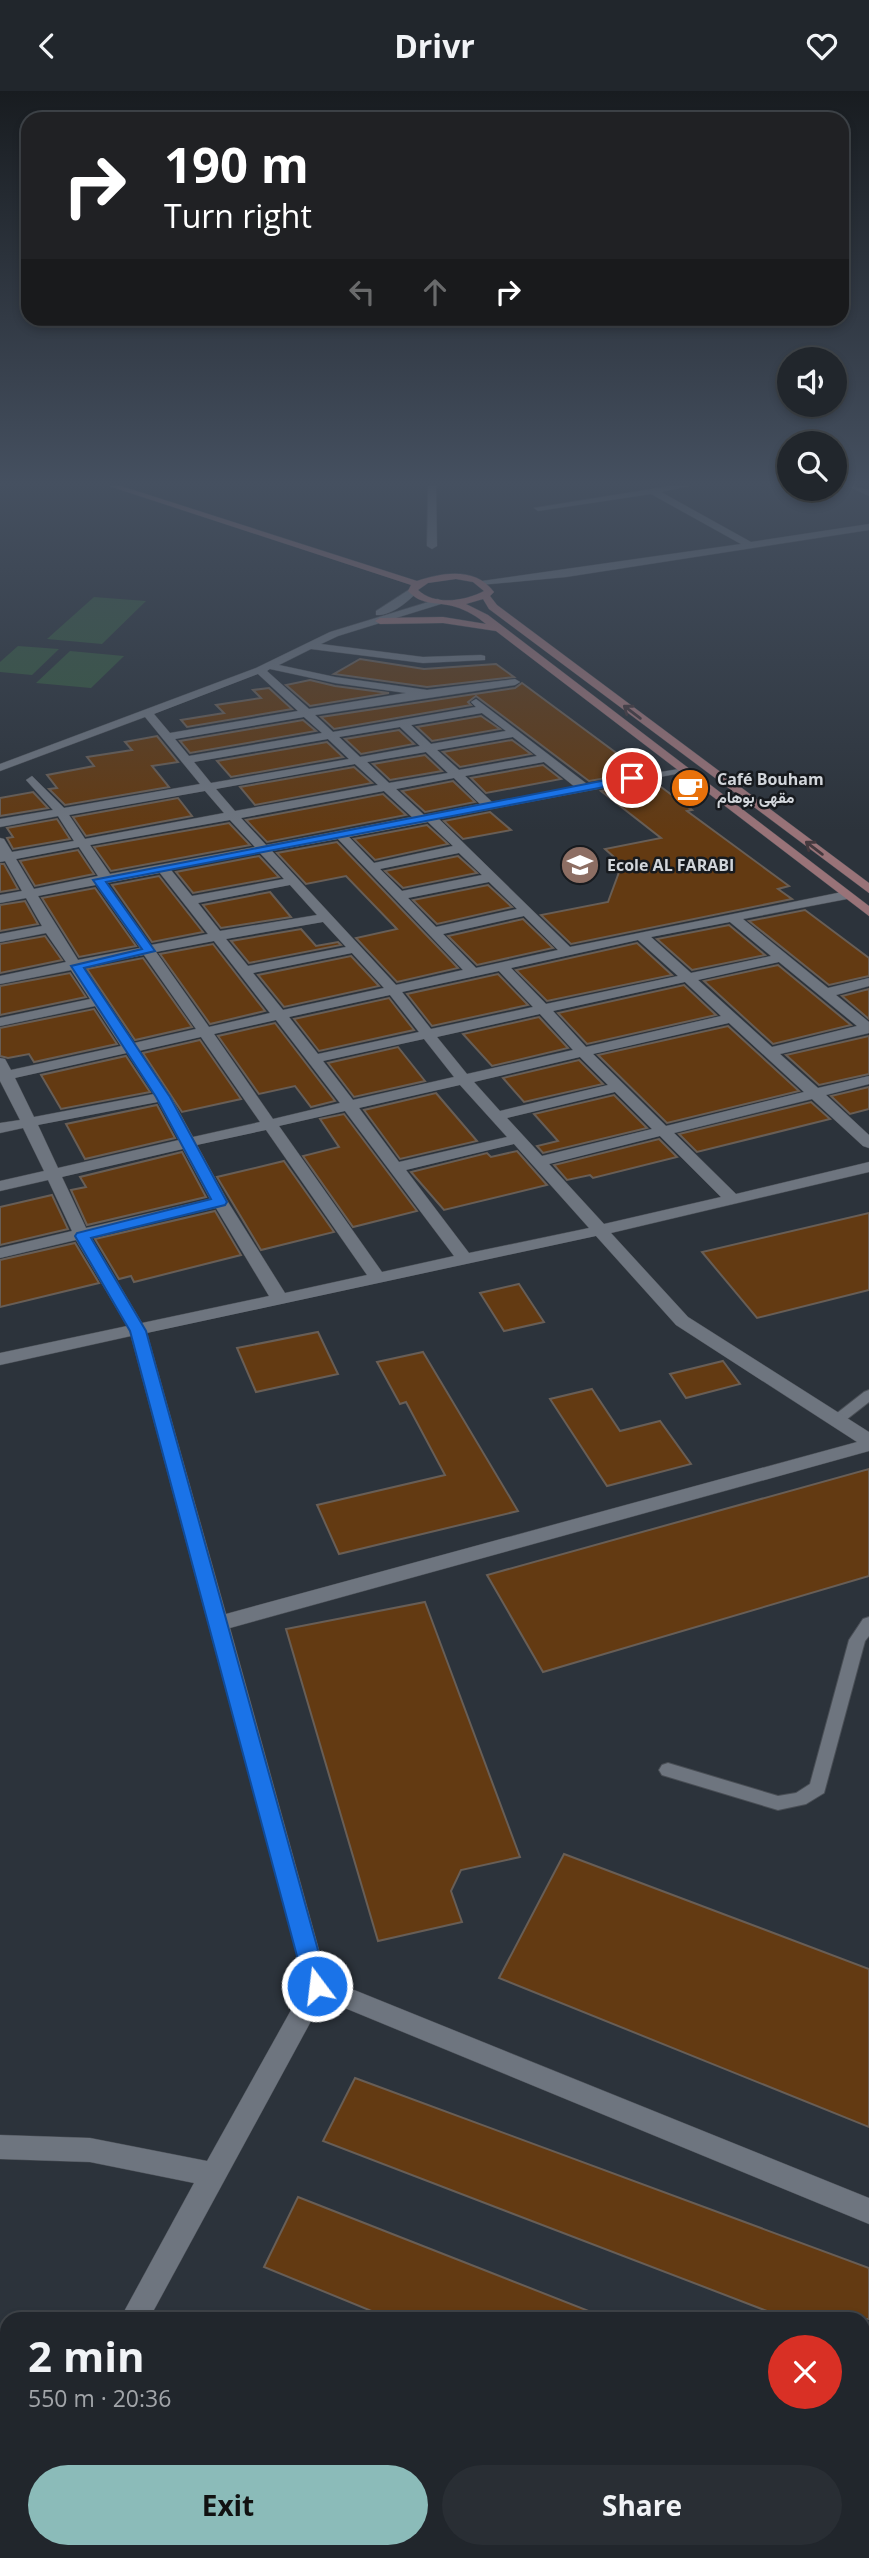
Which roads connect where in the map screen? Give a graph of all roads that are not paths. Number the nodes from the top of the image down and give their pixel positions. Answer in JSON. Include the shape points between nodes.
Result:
{"nodes":[{"id":1,"x":401,"y":601,"type":"edge"},
{"id":2,"x":435,"y":601,"type":"edge"},
{"id":3,"x":457,"y":601,"type":"edge"},
{"id":4,"x":490,"y":601,"type":"edge"},
{"id":5,"x":438,"y":602,"type":"junction"},
{"id":6,"x":454,"y":602,"type":"junction"},
{"id":7,"x":380,"y":621,"type":"junction"},
{"id":8,"x":349,"y":629,"type":"junction"},
{"id":9,"x":500,"y":629,"type":"junction"},
{"id":10,"x":309,"y":646,"type":"junction"},
{"id":11,"x":481,"y":657,"type":"dead end"},
{"id":12,"x":265,"y":668,"type":"junction"},
{"id":13,"x":515,"y":682,"type":"dead end"},
{"id":14,"x":462,"y":689,"type":"junction"},
{"id":15,"x":427,"y":693,"type":"junction"},
{"id":16,"x":369,"y":702,"type":"junction"},
{"id":17,"x":484,"y":709,"type":"junction"},
{"id":18,"x":146,"y":711,"type":"junction"},
{"id":19,"x":306,"y":712,"type":"junction"},
{"id":20,"x":399,"y":724,"type":"junction"},
{"id":21,"x":515,"y":733,"type":"junction"},
{"id":22,"x":165,"y":737,"type":"junction"},
{"id":23,"x":334,"y":737,"type":"junction"},
{"id":24,"x":429,"y":749,"type":"junction"},
{"id":25,"x":546,"y":758,"type":"junction"},
{"id":26,"x":187,"y":760,"type":"junction"},
{"id":27,"x":357,"y":760,"type":"junction"},
{"id":28,"x":0,"y":768,"type":"edge"},
{"id":29,"x":681,"y":770,"type":"junction"},
{"id":30,"x":453,"y":774,"type":"junction"},
{"id":31,"x":32,"y":780,"type":"dead end"},
{"id":32,"x":208,"y":786,"type":"junction"},
{"id":33,"x":386,"y":786,"type":"junction"},
{"id":34,"x":583,"y":787,"type":"junction"},
{"id":35,"x":490,"y":807,"type":"junction"},
{"id":36,"x":61,"y":812,"type":"junction"},
{"id":37,"x":231,"y":814,"type":"junction"},
{"id":38,"x":426,"y":819,"type":"junction"},
{"id":39,"x":0,"y":823,"type":"edge"},
{"id":40,"x":341,"y":835,"type":"junction"},
{"id":41,"x":0,"y":842,"type":"edge"},
{"id":42,"x":80,"y":843,"type":"junction"},
{"id":43,"x":464,"y":848,"type":"junction"},
{"id":44,"x":262,"y":849,"type":"junction"},
{"id":45,"x":4,"y":857,"type":"edge"},
{"id":46,"x":372,"y":867,"type":"junction"},
{"id":47,"x":163,"y":868,"type":"junction"},
{"id":48,"x":493,"y":877,"type":"junction"},
{"id":49,"x":102,"y":879,"type":"junction"},
{"id":50,"x":292,"y":881,"type":"junction"},
{"id":51,"x":869,"y":889,"type":"edge"},
{"id":52,"x":31,"y":893,"type":"junction"},
{"id":53,"x":847,"y":895,"type":"junction"},
{"id":54,"x":399,"y":896,"type":"junction"},
{"id":55,"x":0,"y":899,"type":"edge"},
{"id":56,"x":188,"y":901,"type":"junction"},
{"id":57,"x":528,"y":911,"type":"junction"},
{"id":58,"x":869,"y":912,"type":"edge"},
{"id":59,"x":732,"y":917,"type":"junction"},
{"id":60,"x":325,"y":918,"type":"junction"},
{"id":61,"x":50,"y":928,"type":"junction"},
{"id":62,"x":432,"y":932,"type":"junction"},
{"id":63,"x":216,"y":936,"type":"junction"},
{"id":64,"x":642,"y":936,"type":"junction"},
{"id":65,"x":0,"y":938,"type":"edge"},
{"id":66,"x":354,"y":949,"type":"junction"},
{"id":67,"x":149,"y":951,"type":"junction"},
{"id":68,"x":568,"y":952,"type":"junction"},
{"id":69,"x":783,"y":957,"type":"junction"},
{"id":70,"x":77,"y":966,"type":"junction"},
{"id":71,"x":502,"y":966,"type":"junction"},
{"id":72,"x":243,"y":971,"type":"junction"},
{"id":73,"x":472,"y":972,"type":"junction"},
{"id":74,"x":688,"y":978,"type":"junction"},
{"id":75,"x":0,"y":980,"type":"edge"},
{"id":76,"x":869,"y":982,"type":"edge"},
{"id":77,"x":394,"y":991,"type":"junction"},
{"id":78,"x":827,"y":993,"type":"junction"},
{"id":79,"x":102,"y":1001,"type":"junction"},
{"id":80,"x":541,"y":1008,"type":"junction"},
{"id":81,"x":280,"y":1017,"type":"junction"},
{"id":82,"x":731,"y":1018,"type":"junction"},
{"id":83,"x":0,"y":1022,"type":"edge"},
{"id":84,"x":866,"y":1023,"type":"edge"},
{"id":85,"x":429,"y":1033,"type":"junction"},
{"id":86,"x":204,"y":1034,"type":"junction"},
{"id":87,"x":130,"y":1050,"type":"junction"},
{"id":88,"x":770,"y":1052,"type":"junction"},
{"id":89,"x":584,"y":1053,"type":"junction"},
{"id":90,"x":314,"y":1059,"type":"junction"},
{"id":91,"x":2,"y":1072,"type":"edge"},
{"id":92,"x":463,"y":1079,"type":"junction"},
{"id":93,"x":869,"y":1080,"type":"edge"},
{"id":94,"x":619,"y":1087,"type":"junction"},
{"id":95,"x":815,"y":1093,"type":"junction"},
{"id":96,"x":163,"y":1097,"type":"junction"},
{"id":97,"x":349,"y":1107,"type":"junction"},
{"id":98,"x":497,"y":1116,"type":"junction"},
{"id":99,"x":26,"y":1122,"type":"junction"},
{"id":100,"x":270,"y":1125,"type":"junction"},
{"id":101,"x":0,"y":1128,"type":"edge"},
{"id":102,"x":665,"y":1132,"type":"junction"},
{"id":103,"x":517,"y":1139,"type":"junction"},
{"id":104,"x":869,"y":1143,"type":"edge"},
{"id":105,"x":191,"y":1144,"type":"junction"},
{"id":106,"x":538,"y":1162,"type":"junction"},
{"id":107,"x":869,"y":1167,"type":"edge"},
{"id":108,"x":394,"y":1168,"type":"junction"},
{"id":109,"x":51,"y":1174,"type":"junction"},
{"id":110,"x":0,"y":1186,"type":"edge"},
{"id":111,"x":733,"y":1200,"type":"junction"},
{"id":112,"x":220,"y":1202,"type":"junction"},
{"id":113,"x":601,"y":1230,"type":"junction"},
{"id":114,"x":82,"y":1236,"type":"junction"},
{"id":115,"x":0,"y":1253,"type":"edge"},
{"id":116,"x":465,"y":1260,"type":"junction"},
{"id":117,"x":378,"y":1279,"type":"junction"},
{"id":118,"x":280,"y":1299,"type":"junction"},
{"id":119,"x":138,"y":1331,"type":"junction"},
{"id":120,"x":0,"y":1359,"type":"edge"},
{"id":121,"x":869,"y":1395,"type":"edge"},
{"id":122,"x":837,"y":1420,"type":"junction"},
{"id":123,"x":869,"y":1443,"type":"edge"},
{"id":124,"x":869,"y":1623,"type":"edge"},
{"id":125,"x":218,"y":1624,"type":"junction"},
{"id":126,"x":668,"y":1770,"type":"dead end"},
{"id":127,"x":317,"y":1986,"type":"junction"},
{"id":128,"x":0,"y":2147,"type":"edge"},
{"id":129,"x":212,"y":2174,"type":"junction"},
{"id":130,"x":869,"y":2211,"type":"edge"},
{"id":131,"x":138,"y":2312,"type":"edge"}],
"edges":[{"from":1,"to":8,"type":"street"},
{"from":2,"to":5,"type":"street"},
{"from":3,"to":6,"type":"street"},
{"from":51,"to":4,"type":"street","one_way":true},
{"from":5,"to":6,"type":"street"},
{"from":5,"to":7,"type":"street"},
{"from":6,"to":9,"type":"street"},
{"from":7,"to":8,"type":"street"},
{"from":7,"to":9,"type":"street","via":[[443,620]]},
{"from":8,"to":10,"type":"street"},
{"from":9,"to":29,"type":"street"},
{"from":10,"to":11,"type":"street","via":[[423,660]]},
{"from":10,"to":12,"type":"street"},
{"from":12,"to":15,"type":"street"},
{"from":12,"to":18,"type":"street"},
{"from":12,"to":19,"type":"street"},
{"from":13,"to":14,"type":"street"},
{"from":14,"to":15,"type":"street"},
{"from":14,"to":17,"type":"street"},
{"from":15,"to":16,"type":"street"},
{"from":16,"to":19,"type":"street"},
{"from":16,"to":20,"type":"street"},
{"from":17,"to":20,"type":"street"},
{"from":17,"to":21,"type":"street"},
{"from":18,"to":22,"type":"street"},
{"from":18,"to":28,"type":"street"},
{"from":19,"to":22,"type":"street"},
{"from":19,"to":23,"type":"street"},
{"from":20,"to":23,"type":"street"},
{"from":20,"to":24,"type":"street"},
{"from":21,"to":24,"type":"street"},
{"from":21,"to":25,"type":"street"},
{"from":22,"to":26,"type":"street"},
{"from":23,"to":26,"type":"street"},
{"from":23,"to":27,"type":"street"},
{"from":24,"to":27,"type":"street"},
{"from":24,"to":30,"type":"street"},
{"from":25,"to":30,"type":"street"},
{"from":25,"to":34,"type":"street"},
{"from":26,"to":32,"type":"street"},
{"from":27,"to":32,"type":"street"},
{"from":27,"to":33,"type":"street"},
{"from":29,"to":34,"type":"street"},
{"from":29,"to":53,"type":"street"},
{"from":30,"to":33,"type":"street"},
{"from":30,"to":35,"type":"street"},
{"from":31,"to":36,"type":"street"},
{"from":32,"to":36,"type":"street"},
{"from":32,"to":37,"type":"street"},
{"from":33,"to":37,"type":"street"},
{"from":33,"to":38,"type":"street"},
{"from":34,"to":35,"type":"street"},
{"from":35,"to":38,"type":"street"},
{"from":36,"to":39,"type":"street"},
{"from":36,"to":42,"type":"street"},
{"from":37,"to":42,"type":"street"},
{"from":37,"to":44,"type":"street"},
{"from":38,"to":40,"type":"street"},
{"from":38,"to":43,"type":"street"},
{"from":40,"to":44,"type":"street"},
{"from":40,"to":46,"type":"street"},
{"from":41,"to":45,"type":"street"},
{"from":42,"to":45,"type":"street"},
{"from":42,"to":49,"type":"street"},
{"from":43,"to":46,"type":"street"},
{"from":43,"to":48,"type":"street"},
{"from":44,"to":47,"type":"street"},
{"from":44,"to":50,"type":"street"},
{"from":45,"to":52,"type":"street"},
{"from":46,"to":54,"type":"street"},
{"from":47,"to":49,"type":"street"},
{"from":47,"to":56,"type":"street"},
{"from":48,"to":54,"type":"street"},
{"from":48,"to":57,"type":"street"},
{"from":49,"to":52,"type":"street"},
{"from":49,"to":67,"type":"street"},
{"from":50,"to":56,"type":"street"},
{"from":50,"to":60,"type":"street"},
{"from":52,"to":55,"type":"street"},
{"from":52,"to":61,"type":"street"},
{"from":53,"to":58,"type":"street"},
{"from":53,"to":59,"type":"street"},
{"from":54,"to":62,"type":"street"},
{"from":56,"to":63,"type":"street"},
{"from":57,"to":62,"type":"street"},
{"from":57,"to":68,"type":"street"},
{"from":59,"to":64,"type":"street"},
{"from":59,"to":69,"type":"street"},
{"from":60,"to":63,"type":"street"},
{"from":60,"to":66,"type":"street"},
{"from":61,"to":65,"type":"street"},
{"from":61,"to":70,"type":"street"},
{"from":62,"to":73,"type":"street"},
{"from":63,"to":67,"type":"street"},
{"from":63,"to":72,"type":"street"},
{"from":64,"to":68,"type":"street"},
{"from":64,"to":74,"type":"street"},
{"from":66,"to":72,"type":"street"},
{"from":66,"to":77,"type":"street"},
{"from":67,"to":70,"type":"street"},
{"from":67,"to":86,"type":"street"},
{"from":68,"to":71,"type":"street"},
{"from":69,"to":74,"type":"street"},
{"from":69,"to":78,"type":"street"},
{"from":70,"to":75,"type":"street"},
{"from":70,"to":79,"type":"street"},
{"from":71,"to":73,"type":"street"},
{"from":71,"to":80,"type":"street"},
{"from":72,"to":81,"type":"street"},
{"from":73,"to":77,"type":"street"},
{"from":74,"to":80,"type":"street"},
{"from":74,"to":82,"type":"street"},
{"from":76,"to":78,"type":"street"},
{"from":77,"to":81,"type":"street"},
{"from":77,"to":85,"type":"street"},
{"from":78,"to":84,"type":"street"},
{"from":79,"to":83,"type":"street"},
{"from":79,"to":87,"type":"street"},
{"from":80,"to":85,"type":"street"},
{"from":80,"to":89,"type":"street"},
{"from":81,"to":86,"type":"street"},
{"from":81,"to":90,"type":"street"},
{"from":82,"to":88,"type":"street"},
{"from":82,"to":89,"type":"street"},
{"from":84,"to":88,"type":"street"},
{"from":85,"to":90,"type":"street"},
{"from":85,"to":92,"type":"street"},
{"from":86,"to":87,"type":"street"},
{"from":86,"to":100,"type":"street"},
{"from":87,"to":91,"type":"street"},
{"from":87,"to":96,"type":"street"},
{"from":88,"to":95,"type":"street"},
{"from":89,"to":92,"type":"street"},
{"from":89,"to":94,"type":"street"},
{"from":90,"to":97,"type":"street"},
{"from":91,"to":99,"type":"street"},
{"from":92,"to":97,"type":"street"},
{"from":92,"to":98,"type":"street"},
{"from":93,"to":95,"type":"street"},
{"from":94,"to":98,"type":"street"},
{"from":94,"to":102,"type":"street"},
{"from":95,"to":102,"type":"street"},
{"from":95,"to":104,"type":"street"},
{"from":96,"to":99,"type":"street"},
{"from":96,"to":105,"type":"street"},
{"from":97,"to":100,"type":"street"},
{"from":97,"to":108,"type":"street"},
{"from":98,"to":103,"type":"street"},
{"from":99,"to":101,"type":"street"},
{"from":99,"to":109,"type":"street"},
{"from":100,"to":105,"type":"street"},
{"from":100,"to":117,"type":"street"},
{"from":102,"to":106,"type":"street"},
{"from":102,"to":111,"type":"street"},
{"from":103,"to":106,"type":"street"},
{"from":103,"to":108,"type":"street"},
{"from":105,"to":109,"type":"street"},
{"from":105,"to":112,"type":"street"},
{"from":106,"to":113,"type":"street"},
{"from":107,"to":111,"type":"street"},
{"from":108,"to":116,"type":"street"},
{"from":109,"to":110,"type":"street"},
{"from":109,"to":114,"type":"street"},
{"from":111,"to":113,"type":"street"},
{"from":112,"to":114,"type":"street"},
{"from":112,"to":118,"type":"street"},
{"from":113,"to":116,"type":"street"},
{"from":113,"to":122,"type":"street","via":[[682,1321]]},
{"from":114,"to":115,"type":"street"},
{"from":114,"to":119,"type":"street"},
{"from":116,"to":117,"type":"street"},
{"from":117,"to":118,"type":"street"},
{"from":118,"to":119,"type":"street"},
{"from":119,"to":120,"type":"street"},
{"from":119,"to":125,"type":"street"},
{"from":121,"to":122,"type":"lane"},
{"from":122,"to":123,"type":"street"},
{"from":123,"to":125,"type":"street"},
{"from":124,"to":126,"type":"lane","via":[[857,1640],[818,1788],[800,1800],[778,1803]]},
{"from":125,"to":127,"type":"street"},
{"from":127,"to":129,"type":"street"},
{"from":127,"to":130,"type":"street"},
{"from":128,"to":129,"type":"street","via":[[90,2150]]},
{"from":129,"to":131,"type":"street"}]}
